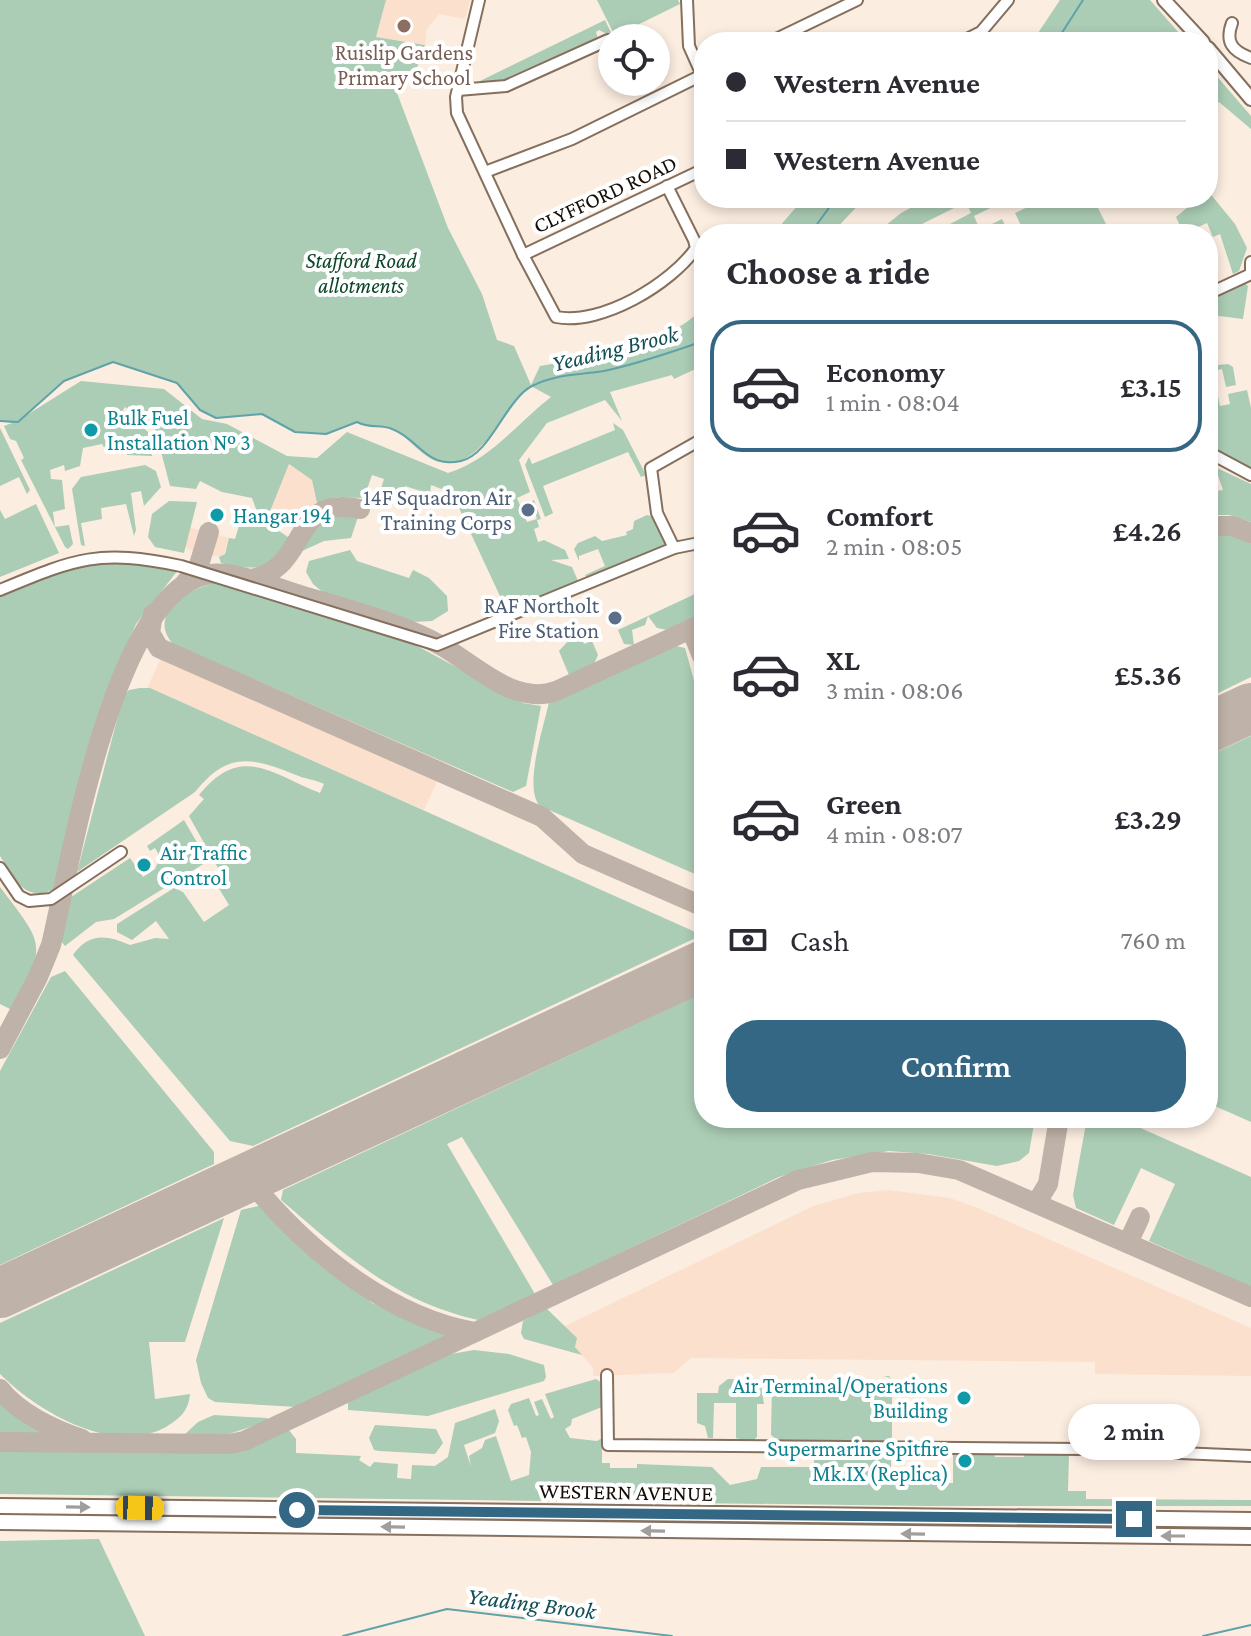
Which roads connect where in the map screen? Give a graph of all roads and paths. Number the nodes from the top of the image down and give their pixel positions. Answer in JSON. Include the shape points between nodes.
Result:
{"nodes":[{"id":1,"x":479,"y":0,"type":"edge"},
{"id":2,"x":687,"y":0,"type":"edge"},
{"id":3,"x":857,"y":0,"type":"edge"},
{"id":4,"x":1008,"y":0,"type":"edge"},
{"id":5,"x":1164,"y":0,"type":"edge"},
{"id":6,"x":1232,"y":23,"type":"dead end"},
{"id":7,"x":791,"y":32,"type":"edge"},
{"id":8,"x":981,"y":32,"type":"edge"},
{"id":9,"x":1194,"y":32,"type":"edge"},
{"id":10,"x":598,"y":45,"type":"edge"},
{"id":11,"x":694,"y":56,"type":"edge"},
{"id":12,"x":1251,"y":58,"type":"edge"},
{"id":13,"x":1218,"y":60,"type":"edge"},
{"id":14,"x":694,"y":78,"type":"edge"},
{"id":15,"x":458,"y":90,"type":"junction"},
{"id":16,"x":1251,"y":99,"type":"edge"},
{"id":17,"x":485,"y":172,"type":"junction"},
{"id":18,"x":694,"y":174,"type":"edge"},
{"id":19,"x":667,"y":186,"type":"junction"},
{"id":20,"x":694,"y":244,"type":"edge"},
{"id":21,"x":694,"y":250,"type":"edge"},
{"id":22,"x":523,"y":255,"type":"junction"},
{"id":23,"x":1251,"y":262,"type":"edge"},
{"id":24,"x":1251,"y":274,"type":"edge"},
{"id":25,"x":1218,"y":289,"type":"edge"},
{"id":26,"x":694,"y":444,"type":"edge"},
{"id":27,"x":1218,"y":457,"type":"edge"},
{"id":28,"x":1251,"y":475,"type":"edge"},
{"id":29,"x":694,"y":544,"type":"edge"},
{"id":30,"x":674,"y":548,"type":"junction"},
{"id":31,"x":0,"y":590,"type":"edge"},
{"id":32,"x":121,"y":852,"type":"dead end"},
{"id":33,"x":0,"y":868,"type":"edge"},
{"id":34,"x":607,"y":1375,"type":"dead end"},
{"id":35,"x":1251,"y":1456,"type":"edge"},
{"id":36,"x":0,"y":1506,"type":"edge"},
{"id":37,"x":1251,"y":1520,"type":"edge"},
{"id":38,"x":0,"y":1522,"type":"edge"},
{"id":39,"x":1251,"y":1537,"type":"edge"}],
"edges":[{"from":1,"to":15,"type":"street"},
{"from":2,"to":11,"type":"street"},
{"from":3,"to":7,"type":"street"},
{"from":4,"to":8,"type":"street"},
{"from":5,"to":9,"type":"main road"},
{"from":6,"to":12,"type":"street","via":[[1230,46]]},
{"from":10,"to":15,"type":"street","via":[[506,86]]},
{"from":13,"to":16,"type":"main road"},
{"from":14,"to":17,"type":"street","via":[[572,139]]},
{"from":15,"to":17,"type":"street","via":[[457,113]]},
{"from":17,"to":22,"type":"street"},
{"from":18,"to":19,"type":"street","name":"CLYFFORD ROAD"},
{"from":19,"to":20,"type":"street"},
{"from":19,"to":22,"type":"street","name":"CLYFFORD ROAD"},
{"from":21,"to":22,"type":"street","via":[[646,293],[573,318],[556,317]]},
{"from":23,"to":24,"type":"street"},
{"from":24,"to":25,"type":"street"},
{"from":26,"to":30,"type":"street","via":[[651,468],[657,513]]},
{"from":27,"to":28,"type":"street"},
{"from":29,"to":30,"type":"street"},
{"from":30,"to":31,"type":"street","via":[[437,645],[197,570],[140,558],[80,558]]},
{"from":32,"to":33,"type":"street","via":[[39,902],[19,896]]},
{"from":34,"to":35,"type":"street","via":[[608,1445],[1085,1449]]},
{"from":36,"to":37,"type":"highway","name":"WESTERN AVENUE","one_way":true},
{"from":39,"to":38,"type":"highway","name":"WESTERN AVENUE","one_way":true}]}
